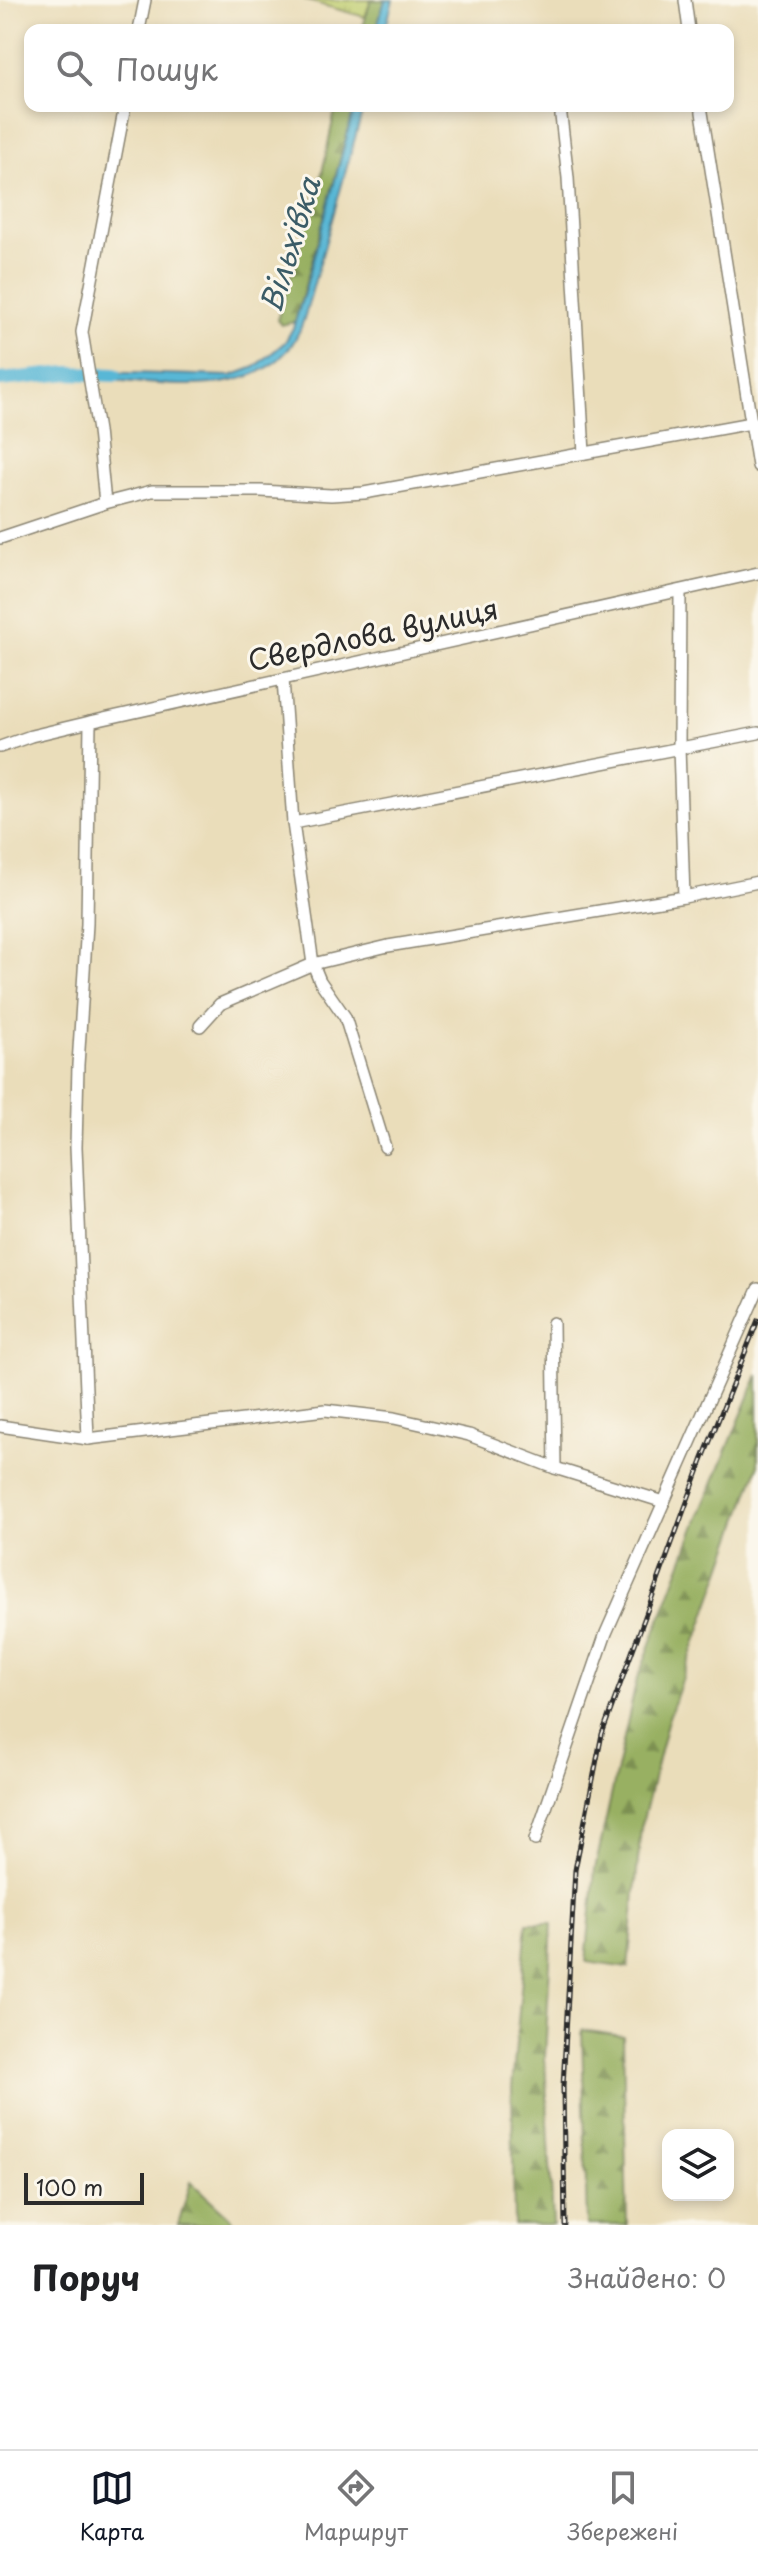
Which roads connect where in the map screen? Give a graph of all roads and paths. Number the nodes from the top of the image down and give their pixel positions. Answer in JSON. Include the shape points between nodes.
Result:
{"nodes":[{"id":1,"x":145,"y":0,"type":"edge"},
{"id":2,"x":685,"y":0,"type":"edge"},
{"id":3,"x":140,"y":24,"type":"edge"},
{"id":4,"x":688,"y":24,"type":"edge"},
{"id":5,"x":124,"y":112,"type":"edge"},
{"id":6,"x":702,"y":112,"type":"edge"},
{"id":7,"x":561,"y":116,"type":"dead end"},
{"id":8,"x":751,"y":423,"type":"junction"},
{"id":9,"x":584,"y":453,"type":"junction"},
{"id":10,"x":758,"y":466,"type":"edge"},
{"id":11,"x":105,"y":503,"type":"junction"},
{"id":12,"x":0,"y":538,"type":"edge"},
{"id":13,"x":758,"y":573,"type":"edge"},
{"id":14,"x":680,"y":591,"type":"junction"},
{"id":15,"x":283,"y":679,"type":"junction"},
{"id":16,"x":90,"y":722,"type":"junction"},
{"id":17,"x":758,"y":733,"type":"edge"},
{"id":18,"x":0,"y":747,"type":"edge"},
{"id":19,"x":679,"y":747,"type":"junction"},
{"id":20,"x":293,"y":823,"type":"junction"},
{"id":21,"x":758,"y":882,"type":"edge"},
{"id":22,"x":684,"y":897,"type":"junction"},
{"id":23,"x":313,"y":964,"type":"junction"},
{"id":24,"x":200,"y":1026,"type":"dead end"},
{"id":25,"x":385,"y":1147,"type":"dead end"},
{"id":26,"x":758,"y":1289,"type":"edge"},
{"id":27,"x":553,"y":1323,"type":"dead end"},
{"id":28,"x":0,"y":1426,"type":"edge"},
{"id":29,"x":88,"y":1439,"type":"junction"},
{"id":30,"x":555,"y":1468,"type":"junction"},
{"id":31,"x":664,"y":1502,"type":"junction"},
{"id":32,"x":535,"y":1840,"type":"dead end"}],
"edges":[{"from":1,"to":3,"type":"street"},
{"from":2,"to":4,"type":"street"},
{"from":5,"to":11,"type":"street","via":[[82,332]]},
{"from":6,"to":8,"type":"street"},
{"from":7,"to":9,"type":"street"},
{"from":8,"to":9,"type":"street"},
{"from":8,"to":10,"type":"street"},
{"from":9,"to":11,"type":"street","via":[[364,493],[152,491]]},
{"from":11,"to":12,"type":"street"},
{"from":13,"to":14,"type":"street","name":"Свердлова вулиця"},
{"from":14,"to":15,"type":"street","name":"Свердлова вулиця"},
{"from":14,"to":19,"type":"street"},
{"from":15,"to":16,"type":"street","name":"Свердлова вулиця"},
{"from":15,"to":20,"type":"street"},
{"from":16,"to":18,"type":"street","name":"Свердлова вулиця"},
{"from":16,"to":29,"type":"street","via":[[76,1147]]},
{"from":17,"to":19,"type":"street"},
{"from":19,"to":20,"type":"street"},
{"from":19,"to":22,"type":"street"},
{"from":20,"to":23,"type":"street"},
{"from":21,"to":22,"type":"street"},
{"from":22,"to":23,"type":"street","via":[[388,946]]},
{"from":23,"to":24,"type":"street","via":[[220,1004]]},
{"from":23,"to":25,"type":"street","via":[[345,1017]]},
{"from":26,"to":31,"type":"street"},
{"from":27,"to":30,"type":"street"},
{"from":28,"to":29,"type":"street"},
{"from":29,"to":30,"type":"street","via":[[325,1410],[469,1435]]},
{"from":30,"to":31,"type":"street"},
{"from":31,"to":32,"type":"street","via":[[606,1633]]}]}
